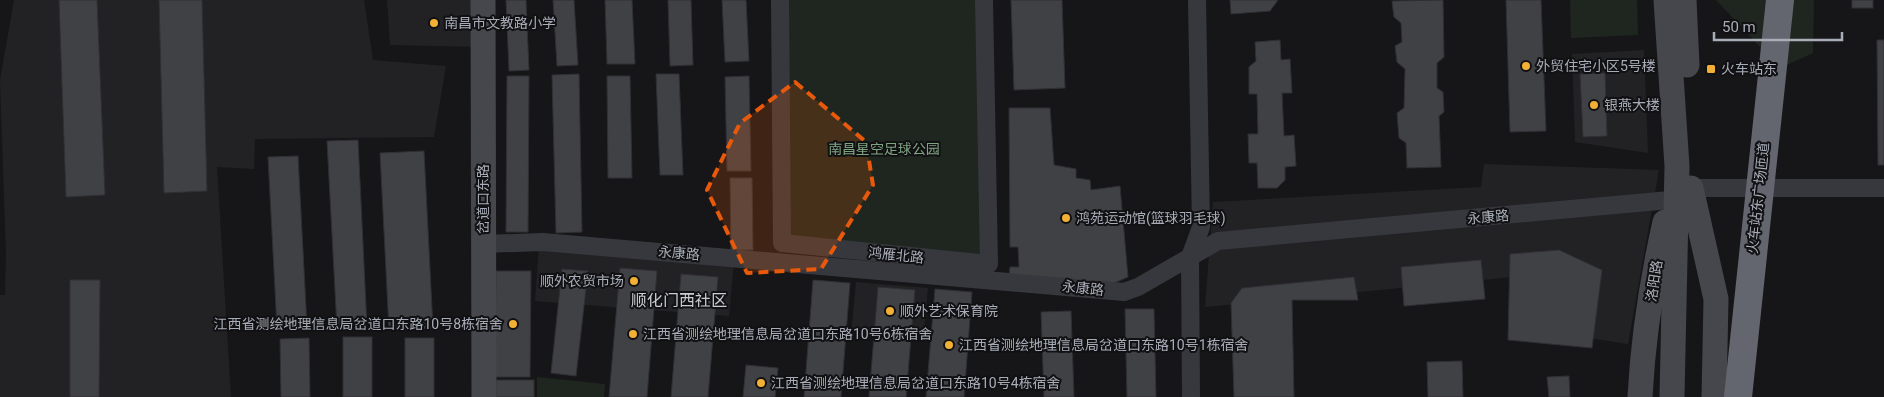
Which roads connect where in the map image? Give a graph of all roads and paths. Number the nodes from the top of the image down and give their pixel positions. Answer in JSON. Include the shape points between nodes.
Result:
{"nodes":[{"id":1,"x":483,"y":0,"type":"edge"},
{"id":2,"x":780,"y":0,"type":"edge"},
{"id":3,"x":984,"y":0,"type":"edge"},
{"id":4,"x":1197,"y":0,"type":"edge"},
{"id":5,"x":1666,"y":0,"type":"edge"},
{"id":6,"x":1684,"y":0,"type":"edge"},
{"id":7,"x":1780,"y":0,"type":"edge"},
{"id":8,"x":1677,"y":166,"type":"junction"},
{"id":9,"x":1691,"y":188,"type":"junction"},
{"id":10,"x":1884,"y":188,"type":"edge"},
{"id":11,"x":1670,"y":200,"type":"junction"},
{"id":12,"x":483,"y":244,"type":"junction"},
{"id":13,"x":1190,"y":257,"type":"junction"},
{"id":14,"x":484,"y":397,"type":"edge"},
{"id":15,"x":1190,"y":397,"type":"edge"},
{"id":16,"x":1640,"y":397,"type":"edge"},
{"id":17,"x":1672,"y":397,"type":"edge"},
{"id":18,"x":1689,"y":397,"type":"edge"},
{"id":19,"x":1714,"y":397,"type":"edge"},
{"id":20,"x":1738,"y":397,"type":"edge"}],
"edges":[{"from":1,"to":12,"type":"street","name":"岔道口东路"},
{"from":2,"to":3,"type":"street","name":"鸿雁北路","via":[[782,243],[989,264]]},
{"from":4,"to":13,"type":"street","via":[[1200,227]]},
{"from":5,"to":8,"type":"street","name":"洛阳路"},
{"from":6,"to":9,"type":"street"},
{"from":7,"to":20,"type":"highway","name":"火车站东广场匝道","bridge":true},
{"from":8,"to":11,"type":"street","name":"洛阳路"},
{"from":8,"to":17,"type":"street","name":"洛阳路"},
{"from":9,"to":10,"type":"street"},
{"from":9,"to":18,"type":"street"},
{"from":9,"to":19,"type":"street","via":[[1716,299]]},
{"from":11,"to":13,"type":"street","name":"永康路","via":[[1218,241]]},
{"from":11,"to":16,"type":"street","name":"洛阳路","via":[[1654,273]]},
{"from":12,"to":13,"type":"street","name":"永康路","via":[[544,242],[1124,292]]},
{"from":12,"to":14,"type":"street","name":"岔道口东路"},
{"from":13,"to":15,"type":"street"}]}
